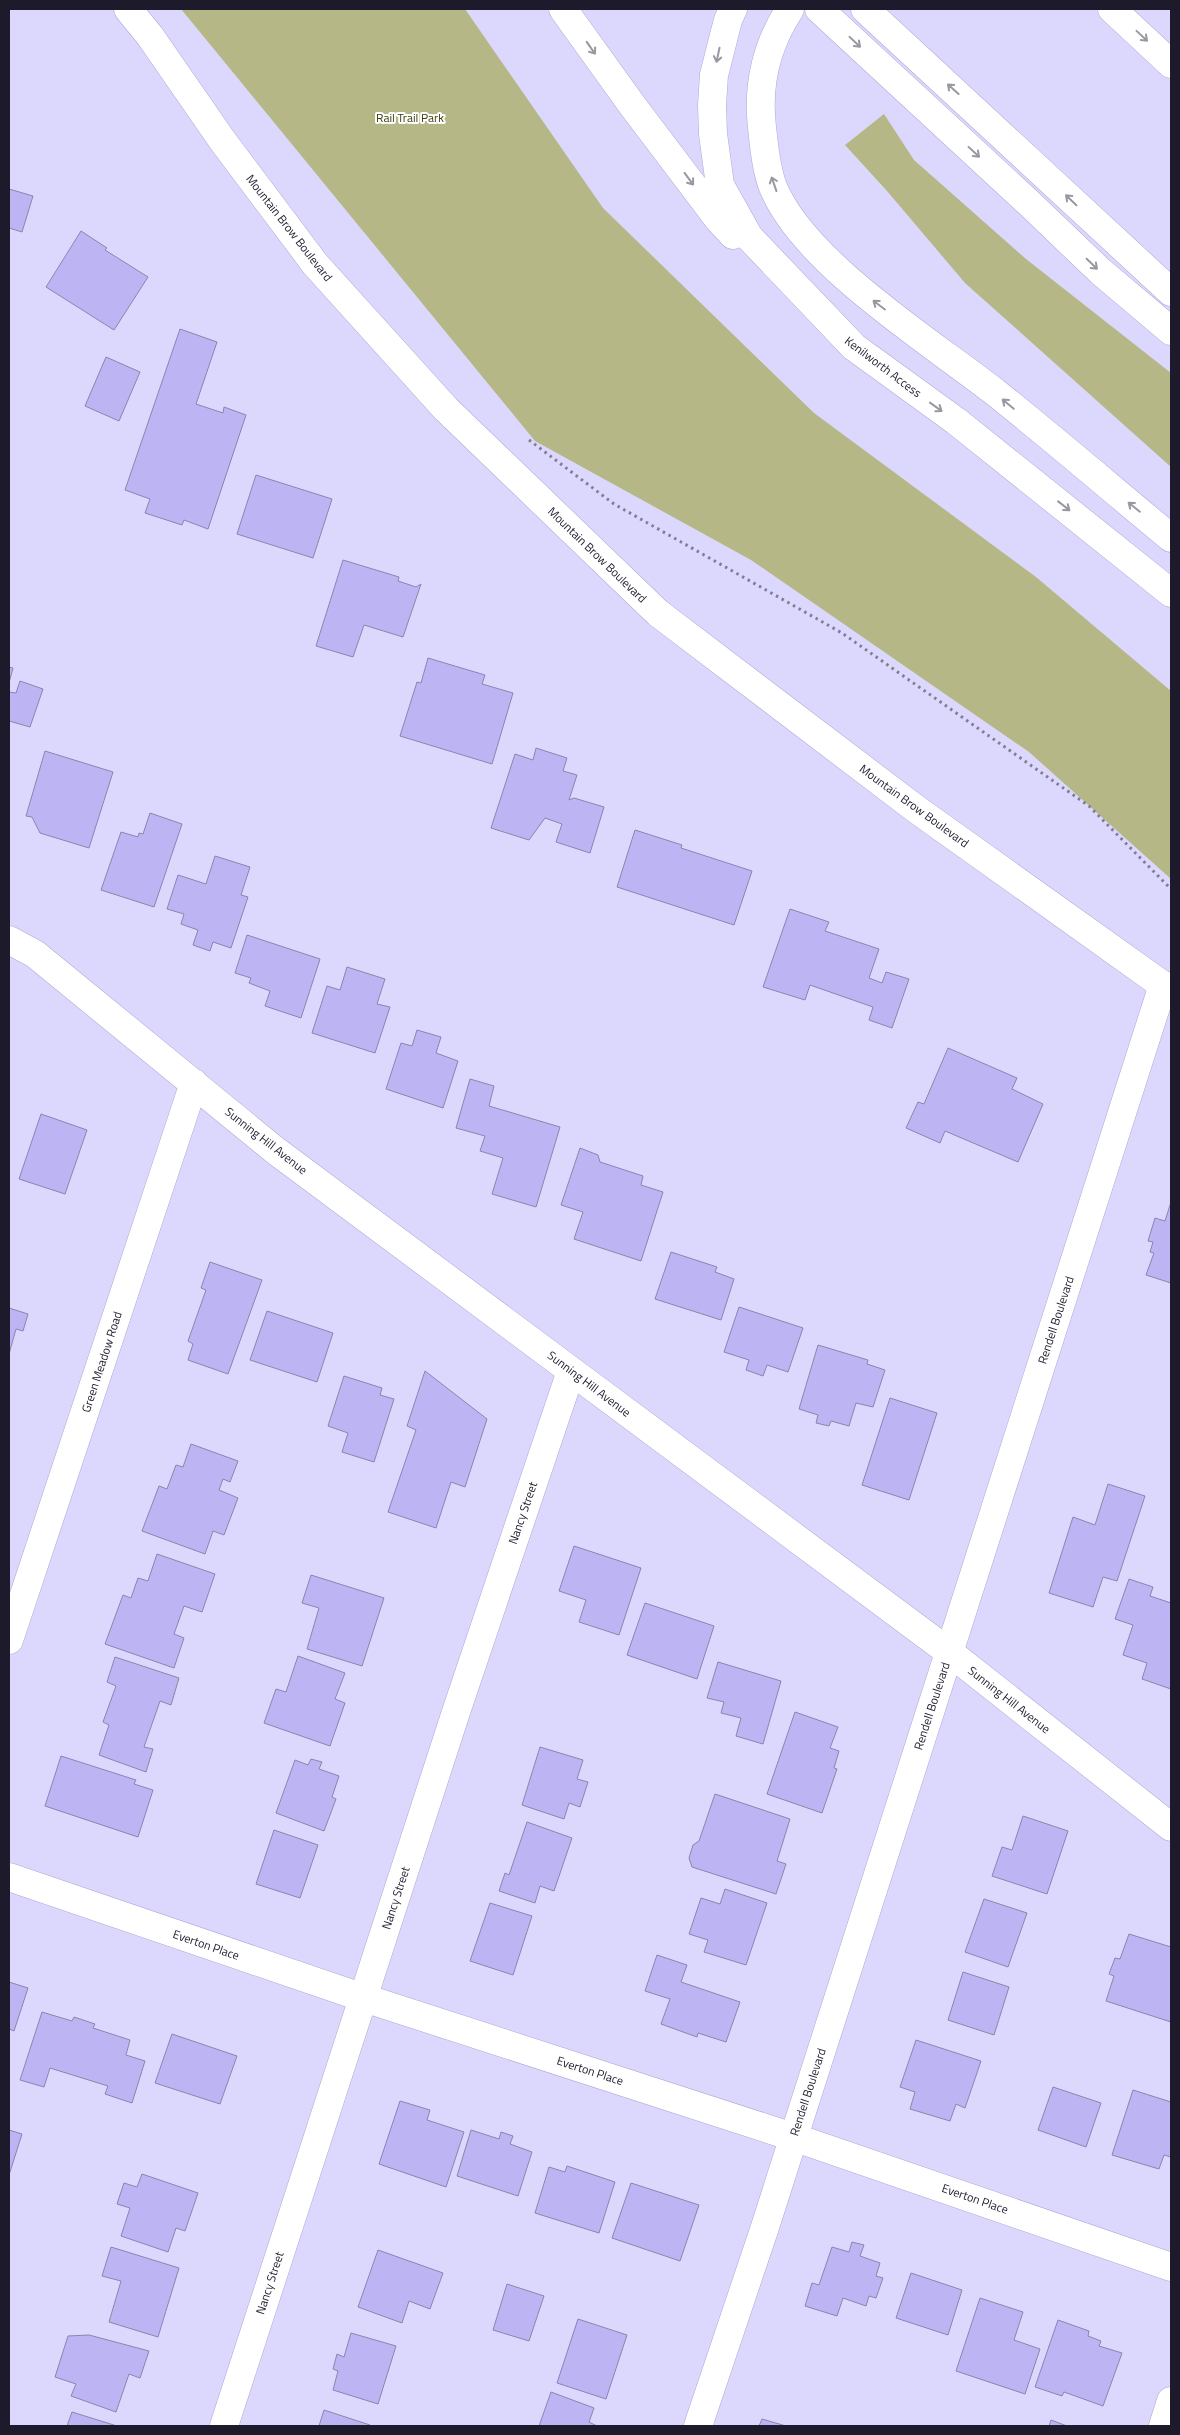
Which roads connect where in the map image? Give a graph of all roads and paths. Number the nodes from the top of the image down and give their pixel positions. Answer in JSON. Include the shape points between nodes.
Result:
{"nodes":[{"id":1,"x":128,"y":9,"type":"edge"},
{"id":2,"x":563,"y":9,"type":"edge"},
{"id":3,"x":733,"y":9,"type":"edge"},
{"id":4,"x":819,"y":9,"type":"edge"},
{"id":5,"x":865,"y":9,"type":"edge"},
{"id":6,"x":1112,"y":9,"type":"edge"},
{"id":7,"x":787,"y":14,"type":"edge"},
{"id":8,"x":1171,"y":64,"type":"edge"},
{"id":9,"x":1171,"y":292,"type":"edge"},
{"id":10,"x":1171,"y":331,"type":"edge"},
{"id":11,"x":854,"y":347,"type":"junction"},
{"id":12,"x":524,"y":436,"type":"dead end"},
{"id":13,"x":1171,"y":538,"type":"edge"},
{"id":14,"x":1171,"y":593,"type":"edge"},
{"id":15,"x":1171,"y":889,"type":"edge"},
{"id":16,"x":9,"y":940,"type":"edge"},
{"id":17,"x":1167,"y":988,"type":"edge"},
{"id":18,"x":194,"y":1083,"type":"junction"},
{"id":19,"x":571,"y":1371,"type":"junction"},
{"id":20,"x":9,"y":1640,"type":"edge"},
{"id":21,"x":949,"y":1652,"type":"junction"},
{"id":22,"x":1171,"y":1827,"type":"edge"},
{"id":23,"x":9,"y":1877,"type":"edge"},
{"id":24,"x":364,"y":1998,"type":"junction"},
{"id":25,"x":793,"y":2137,"type":"junction"},
{"id":26,"x":1171,"y":2267,"type":"edge"},
{"id":27,"x":1171,"y":2401,"type":"edge"},
{"id":28,"x":224,"y":2426,"type":"edge"},
{"id":29,"x":698,"y":2426,"type":"edge"},
{"id":30,"x":1163,"y":2426,"type":"edge"}],
"edges":[{"from":1,"to":17,"type":"street","name":"Mountain Brow Boulevard","via":[[315,264],[446,409],[658,613],[916,809]]},
{"from":2,"to":11,"type":"street","one_way":true,"via":[[719,220],[783,290]]},
{"from":3,"to":11,"type":"street","name":"Kenilworth Access","one_way":true,"via":[[714,75],[712,105],[720,184],[749,237]]},
{"from":4,"to":10,"type":"street","one_way":true,"via":[[1100,271]]},
{"from":9,"to":5,"type":"street","one_way":true},
{"from":6,"to":8,"type":"street","one_way":true},
{"from":13,"to":7,"type":"street","one_way":true,"via":[[996,394],[873,299],[832,264],[794,223],[773,186],[760,112],[764,72],[773,38]]},
{"from":11,"to":14,"type":"street","name":"Kenilworth Access","one_way":true,"via":[[956,421]]},
{"from":12,"to":15,"type":"path","via":[[614,504],[850,639],[1089,806]]},
{"from":16,"to":18,"type":"street","name":"Sunning Hill Avenue","via":[[35,954]]},
{"from":17,"to":21,"type":"street","name":"Rendell Boulevard"},
{"from":18,"to":19,"type":"street","name":"Sunning Hill Avenue","via":[[276,1151]]},
{"from":18,"to":20,"type":"street","name":"Green Meadow Road"},
{"from":19,"to":21,"type":"street","name":"Sunning Hill Avenue"},
{"from":19,"to":24,"type":"street","name":"Nancy Street"},
{"from":21,"to":22,"type":"street","name":"Sunning Hill Avenue"},
{"from":21,"to":25,"type":"street","name":"Rendell Boulevard"},
{"from":23,"to":24,"type":"street","name":"Everton Place"},
{"from":24,"to":25,"type":"street","name":"Everton Place"},
{"from":24,"to":28,"type":"street","name":"Nancy Street"},
{"from":25,"to":26,"type":"street","name":"Everton Place"},
{"from":25,"to":29,"type":"street","name":"Rendell Boulevard"},
{"from":27,"to":30,"type":"street"}]}
